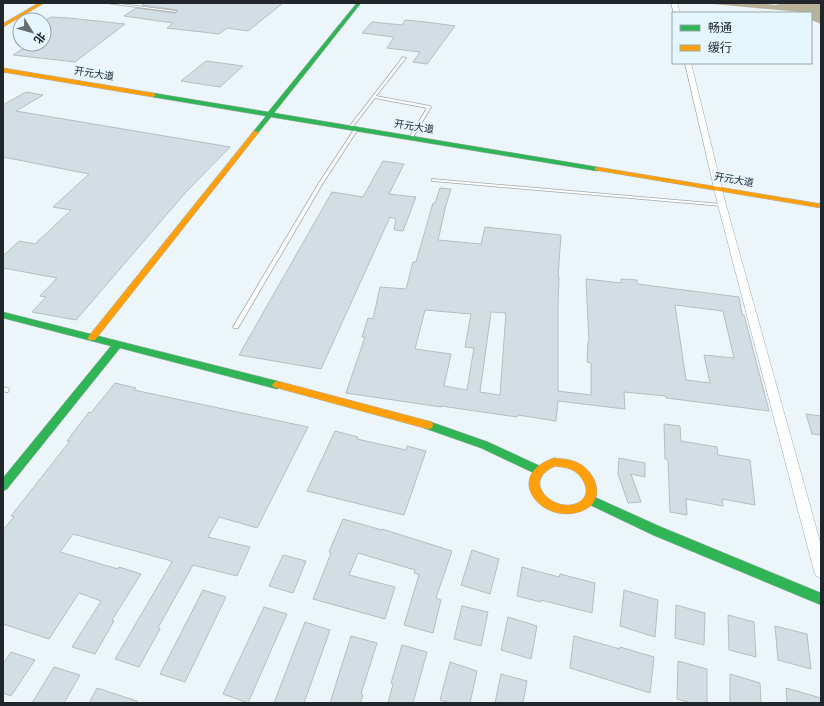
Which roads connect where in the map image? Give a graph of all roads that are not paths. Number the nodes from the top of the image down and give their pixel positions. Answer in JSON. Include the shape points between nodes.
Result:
{"nodes":[{"id":1,"x":42,"y":3,"type":"edge"},
{"id":2,"x":107,"y":3,"type":"edge"},
{"id":3,"x":359,"y":3,"type":"edge"},
{"id":4,"x":175,"y":12,"type":"dead end"},
{"id":5,"x":3,"y":26,"type":"edge"},
{"id":6,"x":404,"y":58,"type":"dead end"},
{"id":7,"x":688,"y":64,"type":"edge"},
{"id":8,"x":3,"y":70,"type":"edge"},
{"id":9,"x":374,"y":97,"type":"junction"},
{"id":10,"x":270,"y":114,"type":"junction"},
{"id":11,"x":353,"y":129,"type":"junction"},
{"id":12,"x":411,"y":138,"type":"junction"},
{"id":13,"x":433,"y":180,"type":"dead end"},
{"id":14,"x":719,"y":188,"type":"junction"},
{"id":15,"x":722,"y":205,"type":"junction"},
{"id":16,"x":821,"y":206,"type":"edge"},
{"id":17,"x":5,"y":317,"type":"edge"},
{"id":18,"x":236,"y":327,"type":"dead end"},
{"id":19,"x":92,"y":338,"type":"junction"},
{"id":20,"x":117,"y":345,"type":"junction"},
{"id":21,"x":538,"y":470,"type":"junction"},
{"id":22,"x":3,"y":486,"type":"edge"},
{"id":23,"x":590,"y":500,"type":"junction"},
{"id":24,"x":821,"y":571,"type":"edge"},
{"id":25,"x":821,"y":599,"type":"edge"}],
"edges":[{"from":1,"to":5,"type":"street"},
{"from":2,"to":4,"type":"lane"},
{"from":3,"to":10,"type":"street"},
{"from":6,"to":9,"type":"lane"},
{"from":7,"to":14,"type":"street"},
{"from":8,"to":10,"type":"street","name":"开元大道"},
{"from":9,"to":11,"type":"lane"},
{"from":9,"to":12,"type":"lane","via":[[429,107]]},
{"from":10,"to":11,"type":"street","name":"开元大道"},
{"from":10,"to":19,"type":"street"},
{"from":11,"to":12,"type":"street","name":"开元大道"},
{"from":11,"to":18,"type":"lane"},
{"from":12,"to":14,"type":"street","name":"开元大道"},
{"from":13,"to":15,"type":"lane"},
{"from":14,"to":15,"type":"street"},
{"from":14,"to":16,"type":"street","name":"开元大道"},
{"from":15,"to":24,"type":"street"},
{"from":17,"to":19,"type":"street"},
{"from":19,"to":20,"type":"street"},
{"from":20,"to":21,"type":"street","via":[[449,431],[500,451]]},
{"from":20,"to":22,"type":"street"},
{"from":21,"to":23,"type":"street","via":[[554,462],[574,466],[588,479],[592,490]]},
{"from":21,"to":23,"type":"street","via":[[534,488],[546,505],[558,511],[571,512],[582,508]]},
{"from":23,"to":25,"type":"street","via":[[657,532]]}]}
